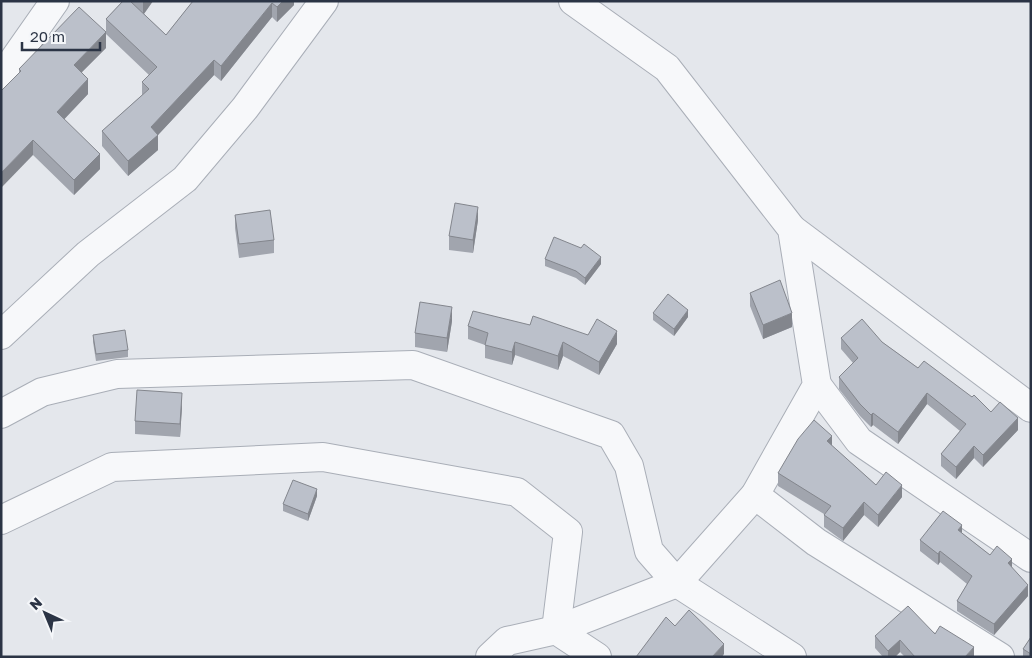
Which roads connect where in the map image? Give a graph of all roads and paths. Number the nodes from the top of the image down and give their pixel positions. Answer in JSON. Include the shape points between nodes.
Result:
{"nodes":[{"id":1,"x":55,"y":1,"type":"edge"},
{"id":2,"x":324,"y":1,"type":"edge"},
{"id":3,"x":573,"y":1,"type":"edge"},
{"id":4,"x":1,"y":78,"type":"edge"},
{"id":5,"x":792,"y":229,"type":"junction"},
{"id":6,"x":1,"y":335,"type":"edge"},
{"id":7,"x":817,"y":385,"type":"junction"},
{"id":8,"x":1031,"y":408,"type":"edge"},
{"id":9,"x":1,"y":414,"type":"edge"},
{"id":10,"x":755,"y":495,"type":"junction"},
{"id":11,"x":1,"y":520,"type":"edge"},
{"id":12,"x":1031,"y":558,"type":"edge"},
{"id":13,"x":677,"y":583,"type":"junction"},
{"id":14,"x":556,"y":630,"type":"junction"},
{"id":15,"x":490,"y":657,"type":"edge"},
{"id":16,"x":597,"y":657,"type":"edge"},
{"id":17,"x":792,"y":657,"type":"edge"},
{"id":18,"x":1000,"y":657,"type":"edge"}],
"edges":[{"from":1,"to":4,"type":"street"},
{"from":2,"to":6,"type":"street","via":[[245,108],[184,179],[88,254]]},
{"from":3,"to":5,"type":"street","via":[[667,68]]},
{"from":5,"to":7,"type":"street"},
{"from":5,"to":8,"type":"street"},
{"from":7,"to":10,"type":"street"},
{"from":7,"to":12,"type":"street","via":[[859,441]]},
{"from":9,"to":13,"type":"street","via":[[42,392],[117,374],[413,365],[611,435],[629,466],[649,551]]},
{"from":10,"to":13,"type":"street"},
{"from":10,"to":18,"type":"street","via":[[816,542]]},
{"from":11,"to":14,"type":"street","via":[[112,467],[323,457],[517,492],[568,532]]},
{"from":13,"to":14,"type":"street"},
{"from":13,"to":17,"type":"street"},
{"from":14,"to":15,"type":"street","via":[[507,641]]},
{"from":14,"to":16,"type":"street"}]}
